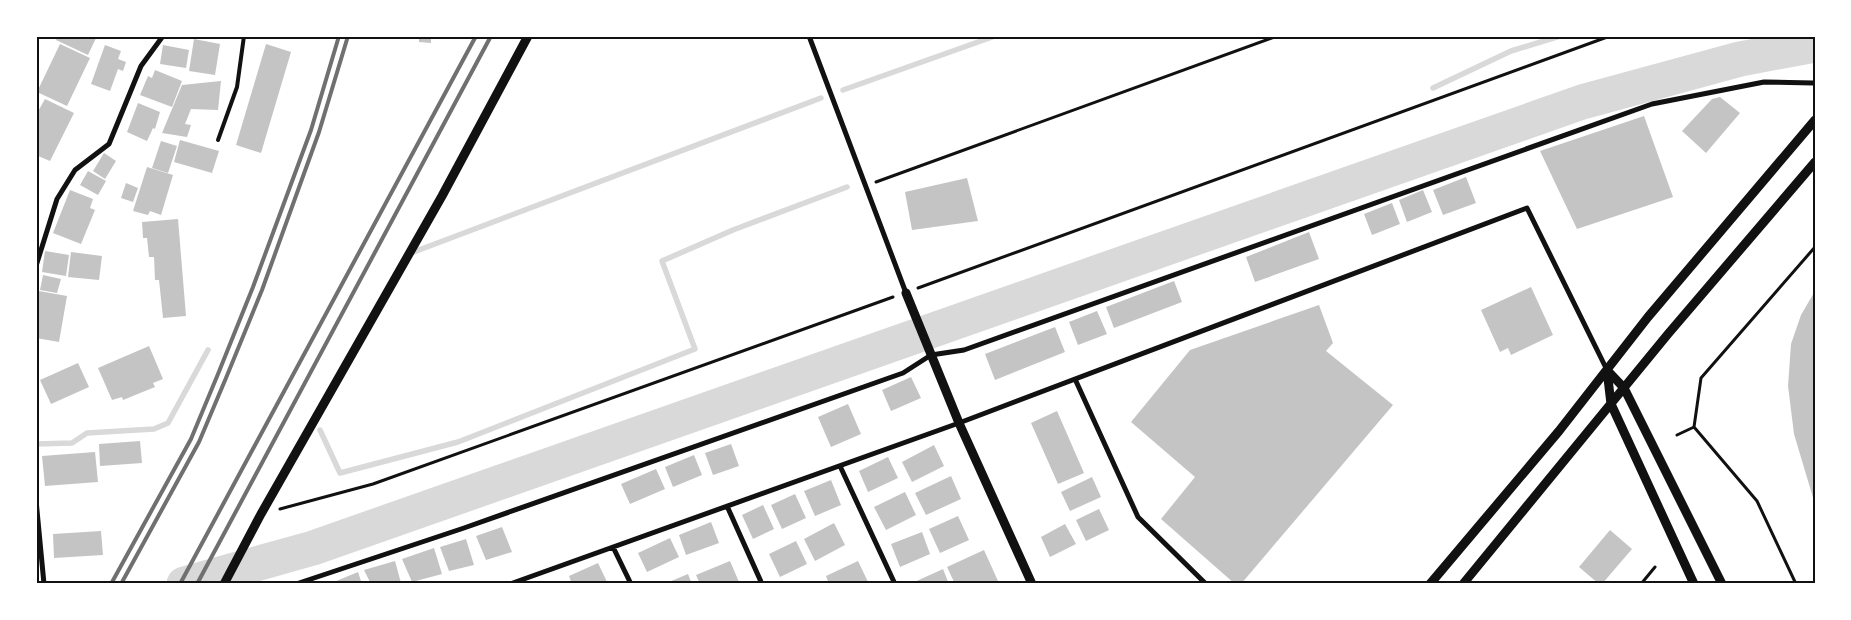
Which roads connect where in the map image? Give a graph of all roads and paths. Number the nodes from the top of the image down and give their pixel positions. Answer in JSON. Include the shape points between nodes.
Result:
{"nodes":[{"id":1,"x":163,"y":36,"type":"edge"},
{"id":2,"x":244,"y":36,"type":"edge"},
{"id":3,"x":528,"y":36,"type":"edge"},
{"id":4,"x":809,"y":36,"type":"edge"},
{"id":5,"x":1277,"y":36,"type":"edge"},
{"id":6,"x":1610,"y":36,"type":"edge"},
{"id":7,"x":1813,"y":83,"type":"dead end"},
{"id":8,"x":1815,"y":120,"type":"edge"},
{"id":9,"x":218,"y":140,"type":"dead end"},
{"id":10,"x":1815,"y":162,"type":"edge"},
{"id":11,"x":866,"y":186,"type":"junction"},
{"id":12,"x":1815,"y":247,"type":"edge"},
{"id":13,"x":36,"y":266,"type":"edge"},
{"id":14,"x":907,"y":296,"type":"junction"},
{"id":15,"x":930,"y":353,"type":"junction"},
{"id":16,"x":1607,"y":370,"type":"junction"},
{"id":17,"x":1075,"y":379,"type":"junction"},
{"id":18,"x":1624,"y":388,"type":"junction"},
{"id":19,"x":1611,"y":404,"type":"junction"},
{"id":20,"x":958,"y":423,"type":"junction"},
{"id":21,"x":1694,"y":426,"type":"junction"},
{"id":22,"x":1677,"y":435,"type":"dead end"},
{"id":23,"x":840,"y":466,"type":"junction"},
{"id":24,"x":36,"y":500,"type":"edge"},
{"id":25,"x":726,"y":506,"type":"junction"},
{"id":26,"x":259,"y":519,"type":"junction"},
{"id":27,"x":613,"y":547,"type":"junction"},
{"id":28,"x":38,"y":548,"type":"edge"},
{"id":29,"x":1655,"y":567,"type":"dead end"},
{"id":30,"x":44,"y":584,"type":"edge"},
{"id":31,"x":224,"y":584,"type":"edge"},
{"id":32,"x":296,"y":584,"type":"edge"},
{"id":33,"x":510,"y":584,"type":"edge"},
{"id":34,"x":631,"y":584,"type":"edge"},
{"id":35,"x":762,"y":584,"type":"edge"},
{"id":36,"x":895,"y":584,"type":"edge"},
{"id":37,"x":1032,"y":584,"type":"edge"},
{"id":38,"x":1206,"y":584,"type":"edge"},
{"id":39,"x":1430,"y":584,"type":"edge"},
{"id":40,"x":1463,"y":584,"type":"edge"},
{"id":41,"x":1641,"y":584,"type":"edge"},
{"id":42,"x":1694,"y":584,"type":"edge"},
{"id":43,"x":1722,"y":584,"type":"edge"},
{"id":44,"x":1796,"y":584,"type":"edge"}],
"edges":[{"from":1,"to":13,"type":"street","via":[[141,66],[109,144],[75,170],[57,199]]},
{"from":2,"to":9,"type":"lane","via":[[237,87]]},
{"from":3,"to":26,"type":"street","via":[[442,196]]},
{"from":4,"to":11,"type":"street"},
{"from":5,"to":11,"type":"path"},
{"from":6,"to":14,"type":"path"},
{"from":7,"to":15,"type":"street","via":[[1764,82],[1652,104],[964,350]]},
{"from":8,"to":16,"type":"street"},
{"from":10,"to":18,"type":"street"},
{"from":11,"to":14,"type":"street"},
{"from":12,"to":21,"type":"path","via":[[1702,378]]},
{"from":14,"to":15,"type":"street"},
{"from":14,"to":26,"type":"path","via":[[373,484]]},
{"from":15,"to":20,"type":"street"},
{"from":15,"to":32,"type":"street","via":[[903,373]]},
{"from":16,"to":17,"type":"street","via":[[1527,208]]},
{"from":16,"to":18,"type":"street"},
{"from":16,"to":19,"type":"street"},
{"from":16,"to":39,"type":"street"},
{"from":17,"to":20,"type":"street"},
{"from":17,"to":38,"type":"street","via":[[1138,516]]},
{"from":18,"to":19,"type":"street"},
{"from":18,"to":43,"type":"street"},
{"from":19,"to":40,"type":"street"},
{"from":19,"to":42,"type":"street"},
{"from":20,"to":23,"type":"street"},
{"from":20,"to":37,"type":"street"},
{"from":21,"to":22,"type":"path"},
{"from":21,"to":44,"type":"path","via":[[1757,501]]},
{"from":23,"to":25,"type":"street"},
{"from":23,"to":36,"type":"street"},
{"from":24,"to":28,"type":"street"},
{"from":25,"to":27,"type":"street"},
{"from":25,"to":35,"type":"street"},
{"from":26,"to":31,"type":"street"},
{"from":27,"to":33,"type":"street"},
{"from":27,"to":34,"type":"street"},
{"from":28,"to":30,"type":"street"},
{"from":29,"to":41,"type":"path"}]}
